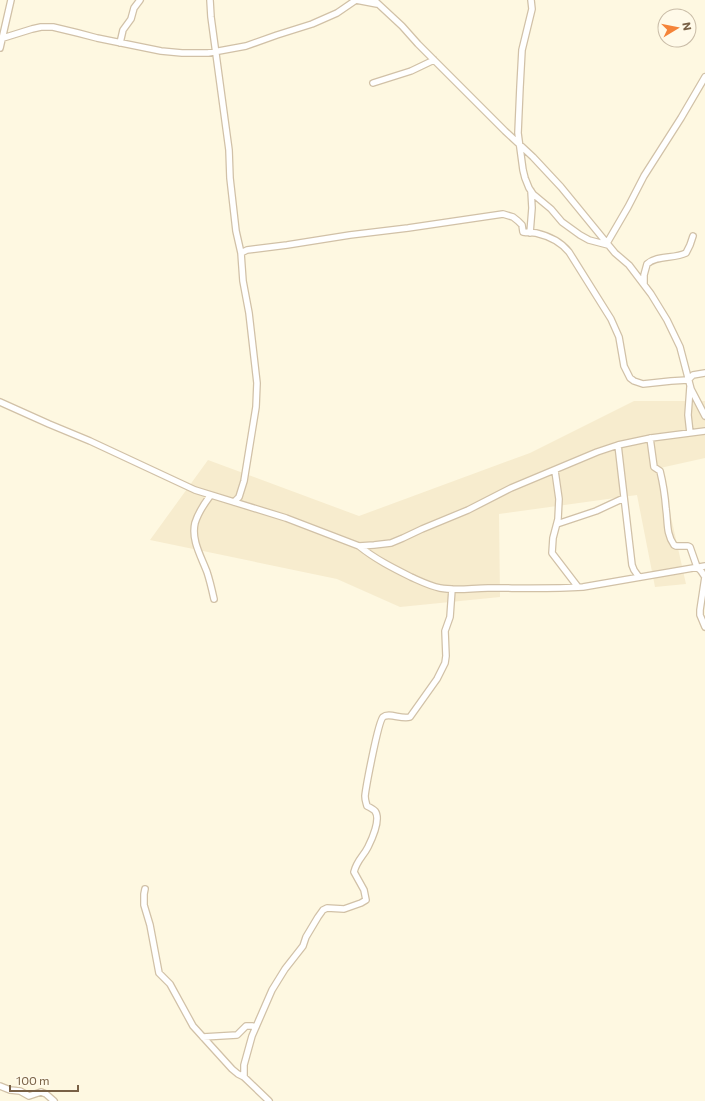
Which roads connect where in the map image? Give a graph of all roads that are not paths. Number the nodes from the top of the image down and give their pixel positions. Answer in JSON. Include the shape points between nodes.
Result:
{"nodes":[{"id":1,"x":11,"y":0,"type":"edge"},
{"id":2,"x":140,"y":0,"type":"edge"},
{"id":3,"x":210,"y":0,"type":"edge"},
{"id":4,"x":356,"y":0,"type":"edge"},
{"id":5,"x":531,"y":0,"type":"edge"},
{"id":6,"x":377,"y":2,"type":"edge"},
{"id":7,"x":3,"y":38,"type":"junction"},
{"id":8,"x":120,"y":43,"type":"junction"},
{"id":9,"x":0,"y":48,"type":"edge"},
{"id":10,"x":215,"y":52,"type":"junction"},
{"id":11,"x":434,"y":60,"type":"junction"},
{"id":12,"x":705,"y":77,"type":"edge"},
{"id":13,"x":373,"y":82,"type":"dead end"},
{"id":14,"x":520,"y":144,"type":"junction"},
{"id":15,"x":531,"y":191,"type":"junction"},
{"id":16,"x":530,"y":233,"type":"junction"},
{"id":17,"x":693,"y":236,"type":"dead end"},
{"id":18,"x":608,"y":244,"type":"junction"},
{"id":19,"x":241,"y":253,"type":"junction"},
{"id":20,"x":644,"y":284,"type":"junction"},
{"id":21,"x":705,"y":373,"type":"edge"},
{"id":22,"x":689,"y":382,"type":"junction"},
{"id":23,"x":0,"y":402,"type":"edge"},
{"id":24,"x":705,"y":416,"type":"edge"},
{"id":25,"x":705,"y":431,"type":"edge"},
{"id":26,"x":690,"y":433,"type":"junction"},
{"id":27,"x":650,"y":438,"type":"junction"},
{"id":28,"x":618,"y":445,"type":"junction"},
{"id":29,"x":555,"y":470,"type":"junction"},
{"id":30,"x":210,"y":496,"type":"junction"},
{"id":31,"x":624,"y":498,"type":"junction"},
{"id":32,"x":234,"y":502,"type":"junction"},
{"id":33,"x":557,"y":524,"type":"junction"},
{"id":34,"x":359,"y":546,"type":"junction"},
{"id":35,"x":705,"y":566,"type":"edge"},
{"id":36,"x":697,"y":567,"type":"junction"},
{"id":37,"x":639,"y":577,"type":"junction"},
{"id":38,"x":705,"y":577,"type":"edge"},
{"id":39,"x":578,"y":587,"type":"junction"},
{"id":40,"x":452,"y":589,"type":"junction"},
{"id":41,"x":214,"y":599,"type":"dead end"},
{"id":42,"x":705,"y":627,"type":"edge"},
{"id":43,"x":145,"y":889,"type":"dead end"},
{"id":44,"x":256,"y":1027,"type":"junction"},
{"id":45,"x":203,"y":1037,"type":"junction"},
{"id":46,"x":244,"y":1077,"type":"junction"},
{"id":47,"x":0,"y":1086,"type":"edge"},
{"id":48,"x":54,"y":1101,"type":"edge"},
{"id":49,"x":269,"y":1101,"type":"edge"}],
"edges":[{"from":1,"to":7,"type":"street"},
{"from":2,"to":8,"type":"street","via":[[123,30]]},
{"from":3,"to":10,"type":"street"},
{"from":4,"to":6,"type":"street"},
{"from":4,"to":10,"type":"street","via":[[337,13],[312,24],[246,46]]},
{"from":5,"to":14,"type":"street","via":[[532,9],[522,50],[518,127]]},
{"from":6,"to":11,"type":"street"},
{"from":7,"to":8,"type":"street","via":[[40,27],[53,27]]},
{"from":7,"to":9,"type":"street"},
{"from":8,"to":10,"type":"street","via":[[174,53]]},
{"from":10,"to":19,"type":"street","via":[[229,150],[236,231]]},
{"from":11,"to":13,"type":"street","via":[[411,71]]},
{"from":11,"to":14,"type":"street"},
{"from":12,"to":18,"type":"street","via":[[644,176]]},
{"from":14,"to":15,"type":"street","via":[[524,178]]},
{"from":14,"to":18,"type":"street","via":[[561,186]]},
{"from":15,"to":16,"type":"street"},
{"from":15,"to":18,"type":"street","via":[[570,228],[589,240]]},
{"from":16,"to":19,"type":"street","via":[[523,232],[518,221],[503,214],[253,249]]},
{"from":16,"to":22,"type":"street","via":[[557,241],[569,252],[611,318],[619,337],[624,366],[630,378],[643,384]]},
{"from":17,"to":20,"type":"street","via":[[686,253],[652,260],[647,264]]},
{"from":18,"to":20,"type":"street"},
{"from":19,"to":32,"type":"street","via":[[257,392],[251,445],[242,488]]},
{"from":20,"to":22,"type":"street","via":[[680,347]]},
{"from":21,"to":22,"type":"street","via":[[693,375]]},
{"from":22,"to":24,"type":"street"},
{"from":22,"to":26,"type":"street"},
{"from":23,"to":30,"type":"street"},
{"from":25,"to":26,"type":"street"},
{"from":26,"to":27,"type":"street"},
{"from":27,"to":28,"type":"street"},
{"from":27,"to":36,"type":"street","via":[[654,467],[659,470],[662,483],[668,533],[674,545],[690,547]]},
{"from":28,"to":29,"type":"street"},
{"from":28,"to":31,"type":"street"},
{"from":29,"to":33,"type":"street","via":[[559,499]]},
{"from":29,"to":34,"type":"street","via":[[403,538],[386,544]]},
{"from":30,"to":32,"type":"street"},
{"from":30,"to":41,"type":"street","via":[[203,505],[194,533]]},
{"from":31,"to":33,"type":"street"},
{"from":31,"to":37,"type":"street","via":[[632,565]]},
{"from":32,"to":34,"type":"street","via":[[286,518]]},
{"from":33,"to":39,"type":"street","via":[[552,553]]},
{"from":34,"to":40,"type":"street","via":[[379,560],[420,581],[435,587]]},
{"from":35,"to":36,"type":"street"},
{"from":36,"to":37,"type":"street"},
{"from":36,"to":38,"type":"street"},
{"from":37,"to":39,"type":"street"},
{"from":38,"to":42,"type":"street","via":[[700,615]]},
{"from":39,"to":40,"type":"street"},
{"from":40,"to":44,"type":"street","via":[[450,617],[445,631],[446,656],[442,671],[410,717],[406,719],[386,716],[382,718],[379,726],[365,797],[367,806],[376,812],[377,823],[368,848],[357,862],[354,872],[364,890],[366,900],[344,909],[323,910],[299,952],[279,977]]},
{"from":43,"to":45,"type":"street","via":[[144,905],[158,971],[170,984],[193,1026]]},
{"from":44,"to":45,"type":"street","via":[[246,1026],[234,1035]]},
{"from":44,"to":46,"type":"street","via":[[247,1053]]},
{"from":45,"to":46,"type":"street","via":[[232,1069]]},
{"from":46,"to":49,"type":"street"},
{"from":47,"to":48,"type":"street","via":[[30,1096],[41,1092]]}]}
